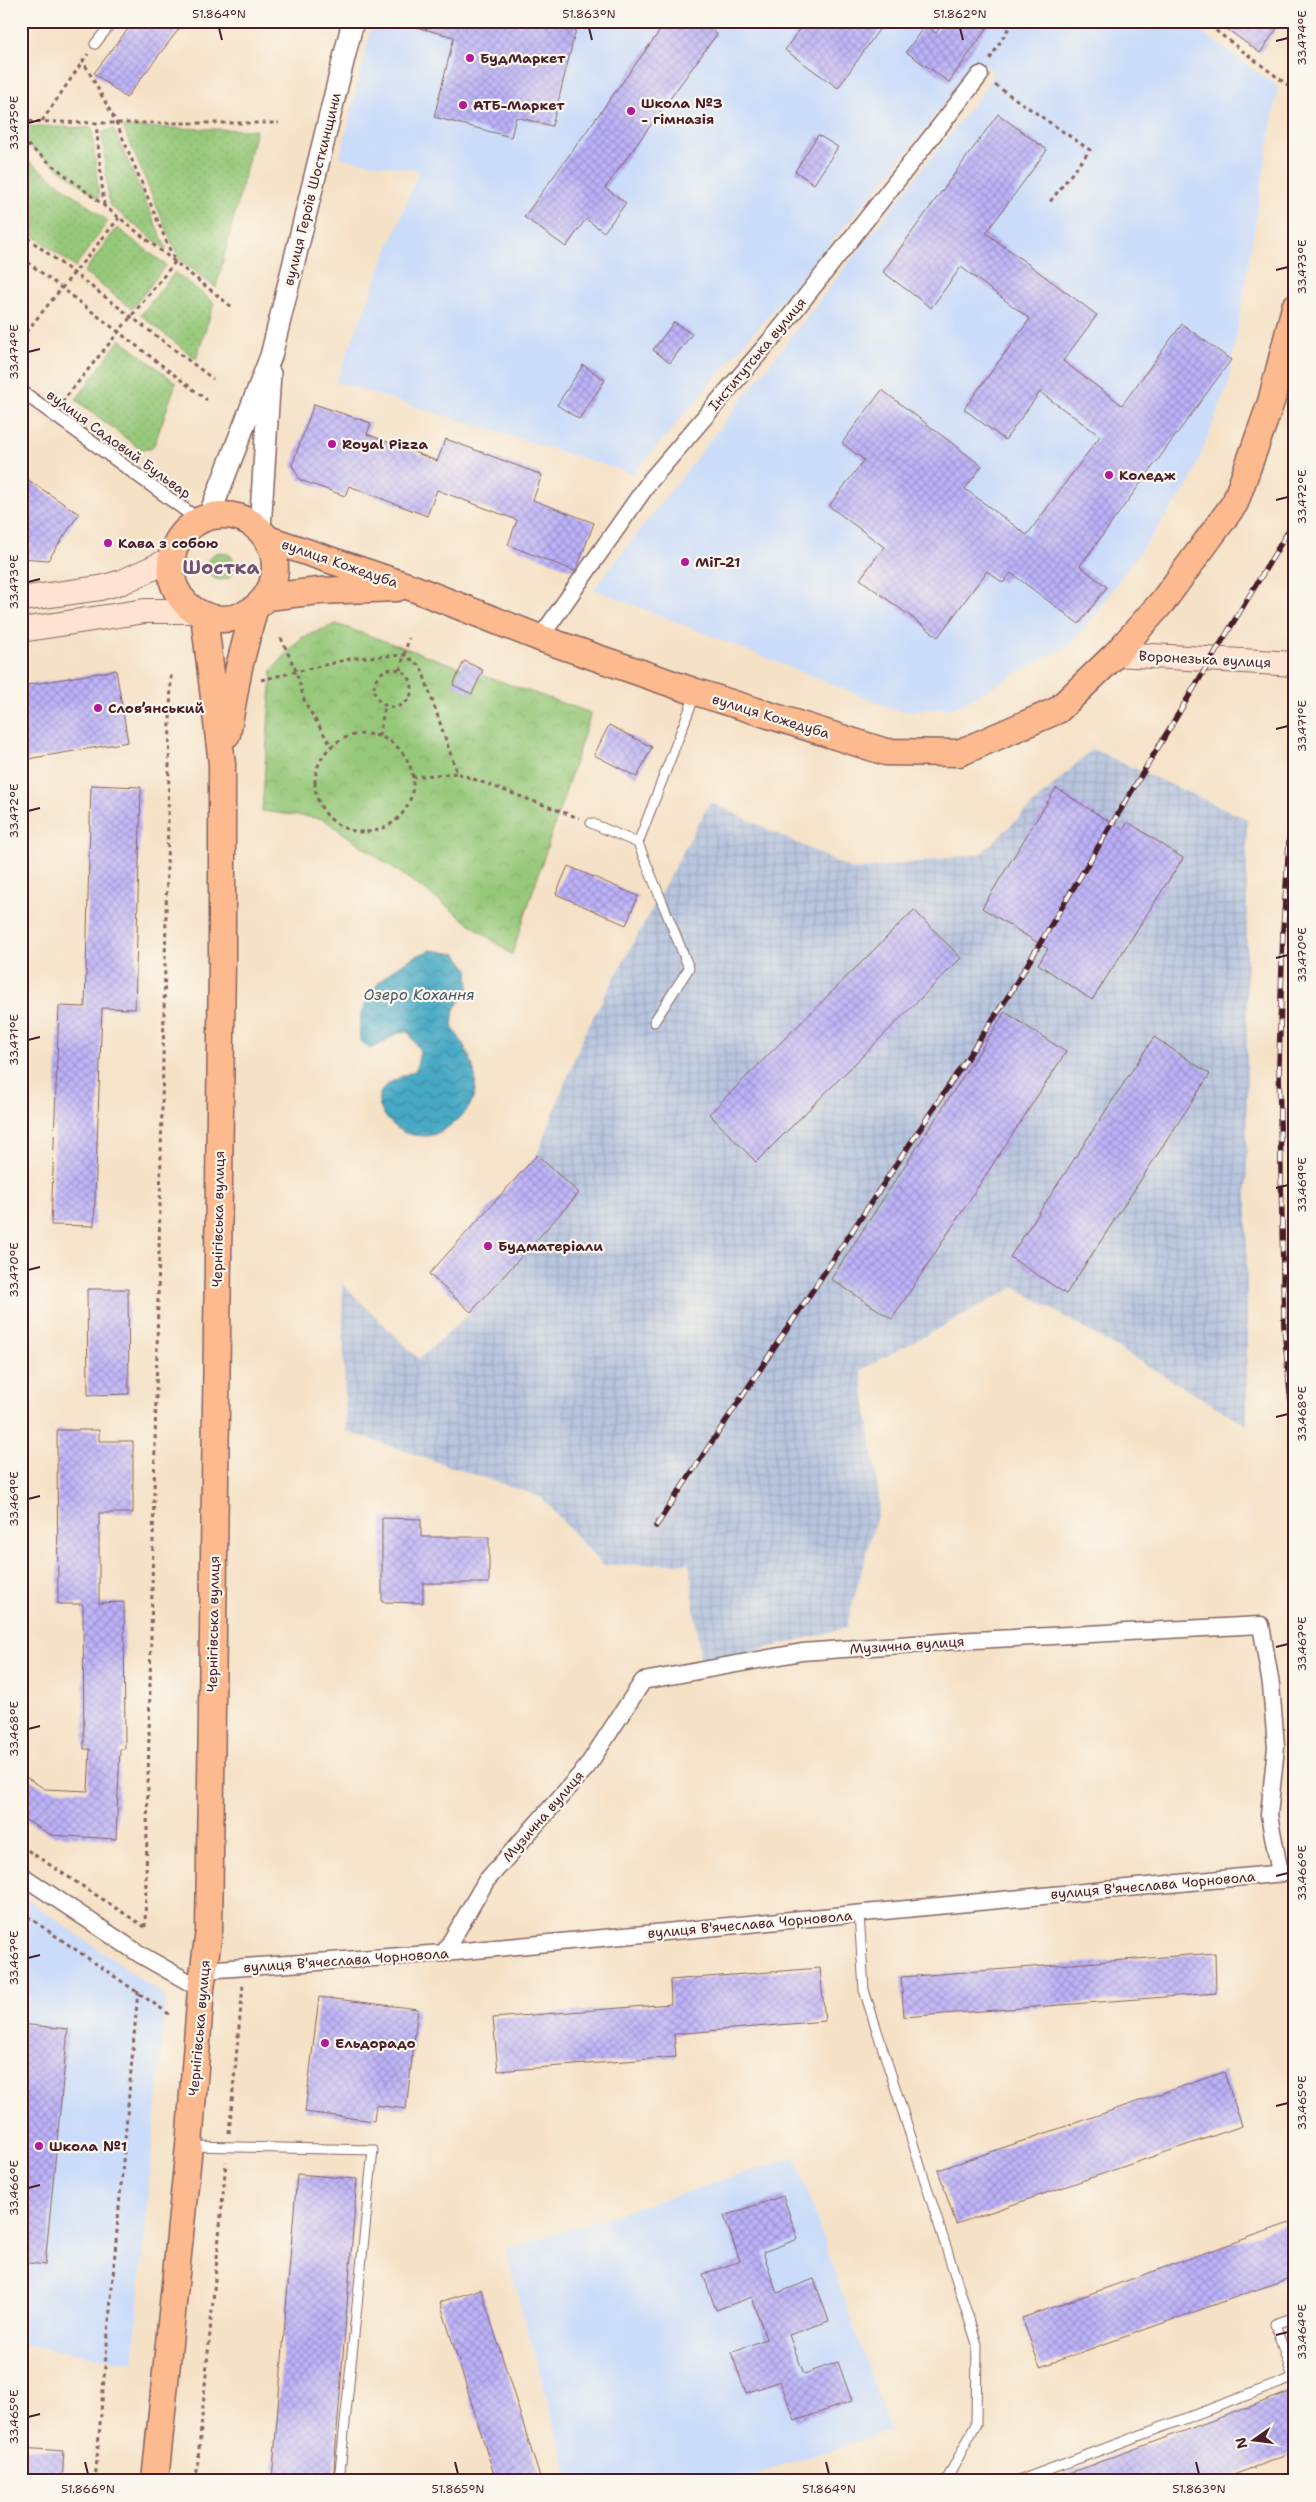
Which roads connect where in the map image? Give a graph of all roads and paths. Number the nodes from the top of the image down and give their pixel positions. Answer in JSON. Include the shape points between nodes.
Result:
{"nodes":[{"id":1,"x":113,"y":21,"type":"edge"},
{"id":2,"x":353,"y":21,"type":"edge"},
{"id":3,"x":1013,"y":21,"type":"edge"},
{"id":4,"x":1203,"y":21,"type":"edge"},
{"id":5,"x":96,"y":44,"type":"joint"},
{"id":6,"x":84,"y":61,"type":"junction"},
{"id":7,"x":980,"y":75,"type":"junction"},
{"id":8,"x":1289,"y":86,"type":"dead end"},
{"id":9,"x":21,"y":121,"type":"edge"},
{"id":10,"x":42,"y":122,"type":"junction"},
{"id":11,"x":116,"y":122,"type":"junction"},
{"id":12,"x":96,"y":123,"type":"junction"},
{"id":13,"x":279,"y":123,"type":"dead end"},
{"id":14,"x":21,"y":140,"type":"edge"},
{"id":15,"x":26,"y":144,"type":"junction"},
{"id":16,"x":21,"y":150,"type":"edge"},
{"id":17,"x":1049,"y":203,"type":"dead end"},
{"id":18,"x":104,"y":206,"type":"junction"},
{"id":19,"x":119,"y":218,"type":"junction"},
{"id":20,"x":21,"y":233,"type":"edge"},
{"id":21,"x":21,"y":257,"type":"edge"},
{"id":22,"x":175,"y":262,"type":"junction"},
{"id":23,"x":75,"y":274,"type":"junction"},
{"id":24,"x":62,"y":288,"type":"junction"},
{"id":25,"x":232,"y":307,"type":"dead end"},
{"id":26,"x":1295,"y":307,"type":"edge"},
{"id":27,"x":131,"y":317,"type":"junction"},
{"id":28,"x":120,"y":332,"type":"junction"},
{"id":29,"x":21,"y":338,"type":"edge"},
{"id":30,"x":271,"y":356,"type":"junction"},
{"id":31,"x":213,"y":379,"type":"dead end"},
{"id":32,"x":21,"y":391,"type":"edge"},
{"id":33,"x":207,"y":400,"type":"dead end"},
{"id":34,"x":52,"y":414,"type":"junction"},
{"id":35,"x":204,"y":518,"type":"junction"},
{"id":36,"x":264,"y":534,"type":"junction"},
{"id":37,"x":172,"y":559,"type":"junction"},
{"id":38,"x":413,"y":588,"type":"junction"},
{"id":39,"x":21,"y":599,"type":"edge"},
{"id":40,"x":260,"y":603,"type":"junction"},
{"id":41,"x":200,"y":613,"type":"junction"},
{"id":42,"x":21,"y":630,"type":"edge"},
{"id":43,"x":282,"y":638,"type":"dead end"},
{"id":44,"x":409,"y":638,"type":"dead end"},
{"id":45,"x":540,"y":638,"type":"junction"},
{"id":46,"x":1116,"y":654,"type":"junction"},
{"id":47,"x":405,"y":655,"type":"junction"},
{"id":48,"x":1295,"y":664,"type":"edge"},
{"id":49,"x":400,"y":670,"type":"junction"},
{"id":50,"x":296,"y":671,"type":"junction"},
{"id":51,"x":171,"y":674,"type":"dead end"},
{"id":52,"x":257,"y":681,"type":"dead end"},
{"id":53,"x":696,"y":692,"type":"junction"},
{"id":54,"x":385,"y":706,"type":"junction"},
{"id":55,"x":379,"y":736,"type":"junction"},
{"id":56,"x":332,"y":747,"type":"junction"},
{"id":57,"x":222,"y":764,"type":"junction"},
{"id":58,"x":458,"y":773,"type":"junction"},
{"id":59,"x":412,"y":777,"type":"junction"},
{"id":60,"x":591,"y":823,"type":"joint"},
{"id":61,"x":638,"y":843,"type":"junction"},
{"id":62,"x":654,"y":1022,"type":"dead end"},
{"id":63,"x":21,"y":1846,"type":"edge"},
{"id":64,"x":1287,"y":1872,"type":"edge"},
{"id":65,"x":21,"y":1875,"type":"edge"},
{"id":66,"x":21,"y":1912,"type":"edge"},
{"id":67,"x":858,"y":1914,"type":"junction"},
{"id":68,"x":444,"y":1953,"type":"junction"},
{"id":69,"x":245,"y":1967,"type":"junction"},
{"id":70,"x":202,"y":1979,"type":"junction"},
{"id":71,"x":138,"y":1991,"type":"junction"},
{"id":72,"x":169,"y":2014,"type":"dead end"},
{"id":73,"x":189,"y":2146,"type":"junction"},
{"id":74,"x":227,"y":2146,"type":"junction"},
{"id":75,"x":1295,"y":2317,"type":"edge"},
{"id":76,"x":95,"y":2481,"type":"edge"},
{"id":77,"x":155,"y":2481,"type":"edge"},
{"id":78,"x":196,"y":2481,"type":"edge"},
{"id":79,"x":339,"y":2481,"type":"edge"},
{"id":80,"x":946,"y":2481,"type":"edge"},
{"id":81,"x":1018,"y":2481,"type":"edge"}],
"edges":[{"from":1,"to":5,"type":"lane"},
{"from":2,"to":30,"type":"street","name":"вулиця Героїв Шосткинщини"},
{"from":3,"to":7,"type":"path"},
{"from":4,"to":8,"type":"path"},
{"from":5,"to":6,"type":"path"},
{"from":6,"to":10,"type":"path"},
{"from":6,"to":11,"type":"path"},
{"from":7,"to":17,"type":"path","via":[[1090,150]]},
{"from":7,"to":45,"type":"street","name":"Інститутська вулиця","via":[[780,329],[650,481]]},
{"from":9,"to":10,"type":"path"},
{"from":10,"to":12,"type":"path"},
{"from":11,"to":12,"type":"path"},
{"from":11,"to":13,"type":"path"},
{"from":11,"to":22,"type":"path"},
{"from":12,"to":18,"type":"path"},
{"from":14,"to":15,"type":"path"},
{"from":15,"to":16,"type":"path"},
{"from":15,"to":18,"type":"path"},
{"from":18,"to":19,"type":"path"},
{"from":19,"to":22,"type":"path"},
{"from":19,"to":23,"type":"path"},
{"from":20,"to":23,"type":"path"},
{"from":21,"to":24,"type":"path"},
{"from":22,"to":25,"type":"path"},
{"from":22,"to":27,"type":"path"},
{"from":23,"to":24,"type":"path"},
{"from":23,"to":27,"type":"path"},
{"from":24,"to":28,"type":"path"},
{"from":24,"to":29,"type":"path"},
{"from":26,"to":46,"type":"main road","name":"вулиця Кожедуба","via":[[1271,402],[1235,503],[1163,601]]},
{"from":27,"to":28,"type":"path"},
{"from":27,"to":31,"type":"path"},
{"from":28,"to":33,"type":"path"},
{"from":28,"to":34,"type":"path"},
{"from":30,"to":35,"type":"street","name":"вулиця Героїв Шосткинщини"},
{"from":30,"to":36,"type":"street","name":"вулиця Героїв Шосткинщини"},
{"from":32,"to":34,"type":"street","name":"вулиця Садовий Бульвар"},
{"from":34,"to":35,"type":"street","name":"вулиця Садовий Бульвар"},
{"from":35,"to":36,"type":"main road","via":[[231,515],[252,522]]},
{"from":35,"to":37,"type":"main road","via":[[181,536]]},
{"from":36,"to":38,"type":"main road","name":"вулиця Кожедуба"},
{"from":36,"to":40,"type":"main road","via":[[274,553],[276,568],[273,583]]},
{"from":37,"to":39,"type":"main road","via":[[122,582],[100,588]]},
{"from":37,"to":41,"type":"main road","via":[[171,574],[176,589],[184,602]]},
{"from":38,"to":40,"type":"main road","name":"вулиця Кожедуба","via":[[319,591]]},
{"from":38,"to":45,"type":"main road","name":"вулиця Кожедуба"},
{"from":40,"to":41,"type":"main road","via":[[229,619]]},
{"from":40,"to":57,"type":"main road","name":"Чернігівська вулиця","via":[[239,667]]},
{"from":41,"to":42,"type":"main road","via":[[145,611]]},
{"from":41,"to":57,"type":"main road","name":"Чернігівська вулиця"},
{"from":43,"to":50,"type":"path"},
{"from":44,"to":47,"type":"path"},
{"from":45,"to":53,"type":"main road","name":"вулиця Кожедуба"},
{"from":46,"to":48,"type":"main road","name":"Воронезька вулиця"},
{"from":46,"to":53,"type":"main road","name":"вулиця Кожедуба","via":[[1058,710],[959,753],[886,752]]},
{"from":47,"to":49,"type":"path"},
{"from":47,"to":50,"type":"path","via":[[354,658]]},
{"from":47,"to":58,"type":"path","via":[[421,667]]},
{"from":49,"to":54,"type":"path","via":[[382,672],[375,679],[373,689]]},
{"from":49,"to":54,"type":"path","via":[[412,685],[411,695],[405,703]]},
{"from":50,"to":52,"type":"path"},
{"from":50,"to":56,"type":"path","via":[[305,703]]},
{"from":51,"to":63,"type":"path","via":[[145,1927]]},
{"from":53,"to":61,"type":"lane"},
{"from":54,"to":55,"type":"path"},
{"from":55,"to":56,"type":"path","via":[[354,735]]},
{"from":55,"to":59,"type":"path","via":[[400,750]]},
{"from":56,"to":59,"type":"path","via":[[318,768],[316,793],[328,816],[349,830],[375,831],[398,819],[411,797]]},
{"from":57,"to":70,"type":"main road","name":"Чернігівська вулиця","via":[[209,1931]]},
{"from":58,"to":59,"type":"path"},
{"from":58,"to":60,"type":"path"},
{"from":60,"to":61,"type":"lane"},
{"from":61,"to":62,"type":"lane","via":[[689,968]]},
{"from":64,"to":67,"type":"street","name":"вулиця В'ячеслава Чорновола"},
{"from":64,"to":68,"type":"street","name":"Музична вулиця","via":[[1269,1815],[1276,1747],[1271,1685],[1261,1625],[802,1652],[643,1681],[586,1768],[486,1882]]},
{"from":65,"to":70,"type":"street","via":[[142,1955]]},
{"from":66,"to":71,"type":"path"},
{"from":67,"to":68,"type":"street","name":"вулиця В'ячеслава Чорновола"},
{"from":67,"to":80,"type":"lane","via":[[864,1990],[977,2344],[976,2424]]},
{"from":68,"to":69,"type":"street","name":"вулиця В'ячеслава Чорновола"},
{"from":69,"to":70,"type":"street","name":"вулиця В'ячеслава Чорновола"},
{"from":69,"to":74,"type":"path"},
{"from":70,"to":73,"type":"main road","name":"Чернігівська вулиця"},
{"from":71,"to":72,"type":"path"},
{"from":71,"to":76,"type":"path"},
{"from":73,"to":74,"type":"lane"},
{"from":73,"to":77,"type":"main road","name":"Чернігівська вулиця"},
{"from":74,"to":78,"type":"path"},
{"from":74,"to":79,"type":"lane","via":[[373,2150]]},
{"from":75,"to":81,"type":"lane","via":[[1275,2324],[1294,2378]]}]}
